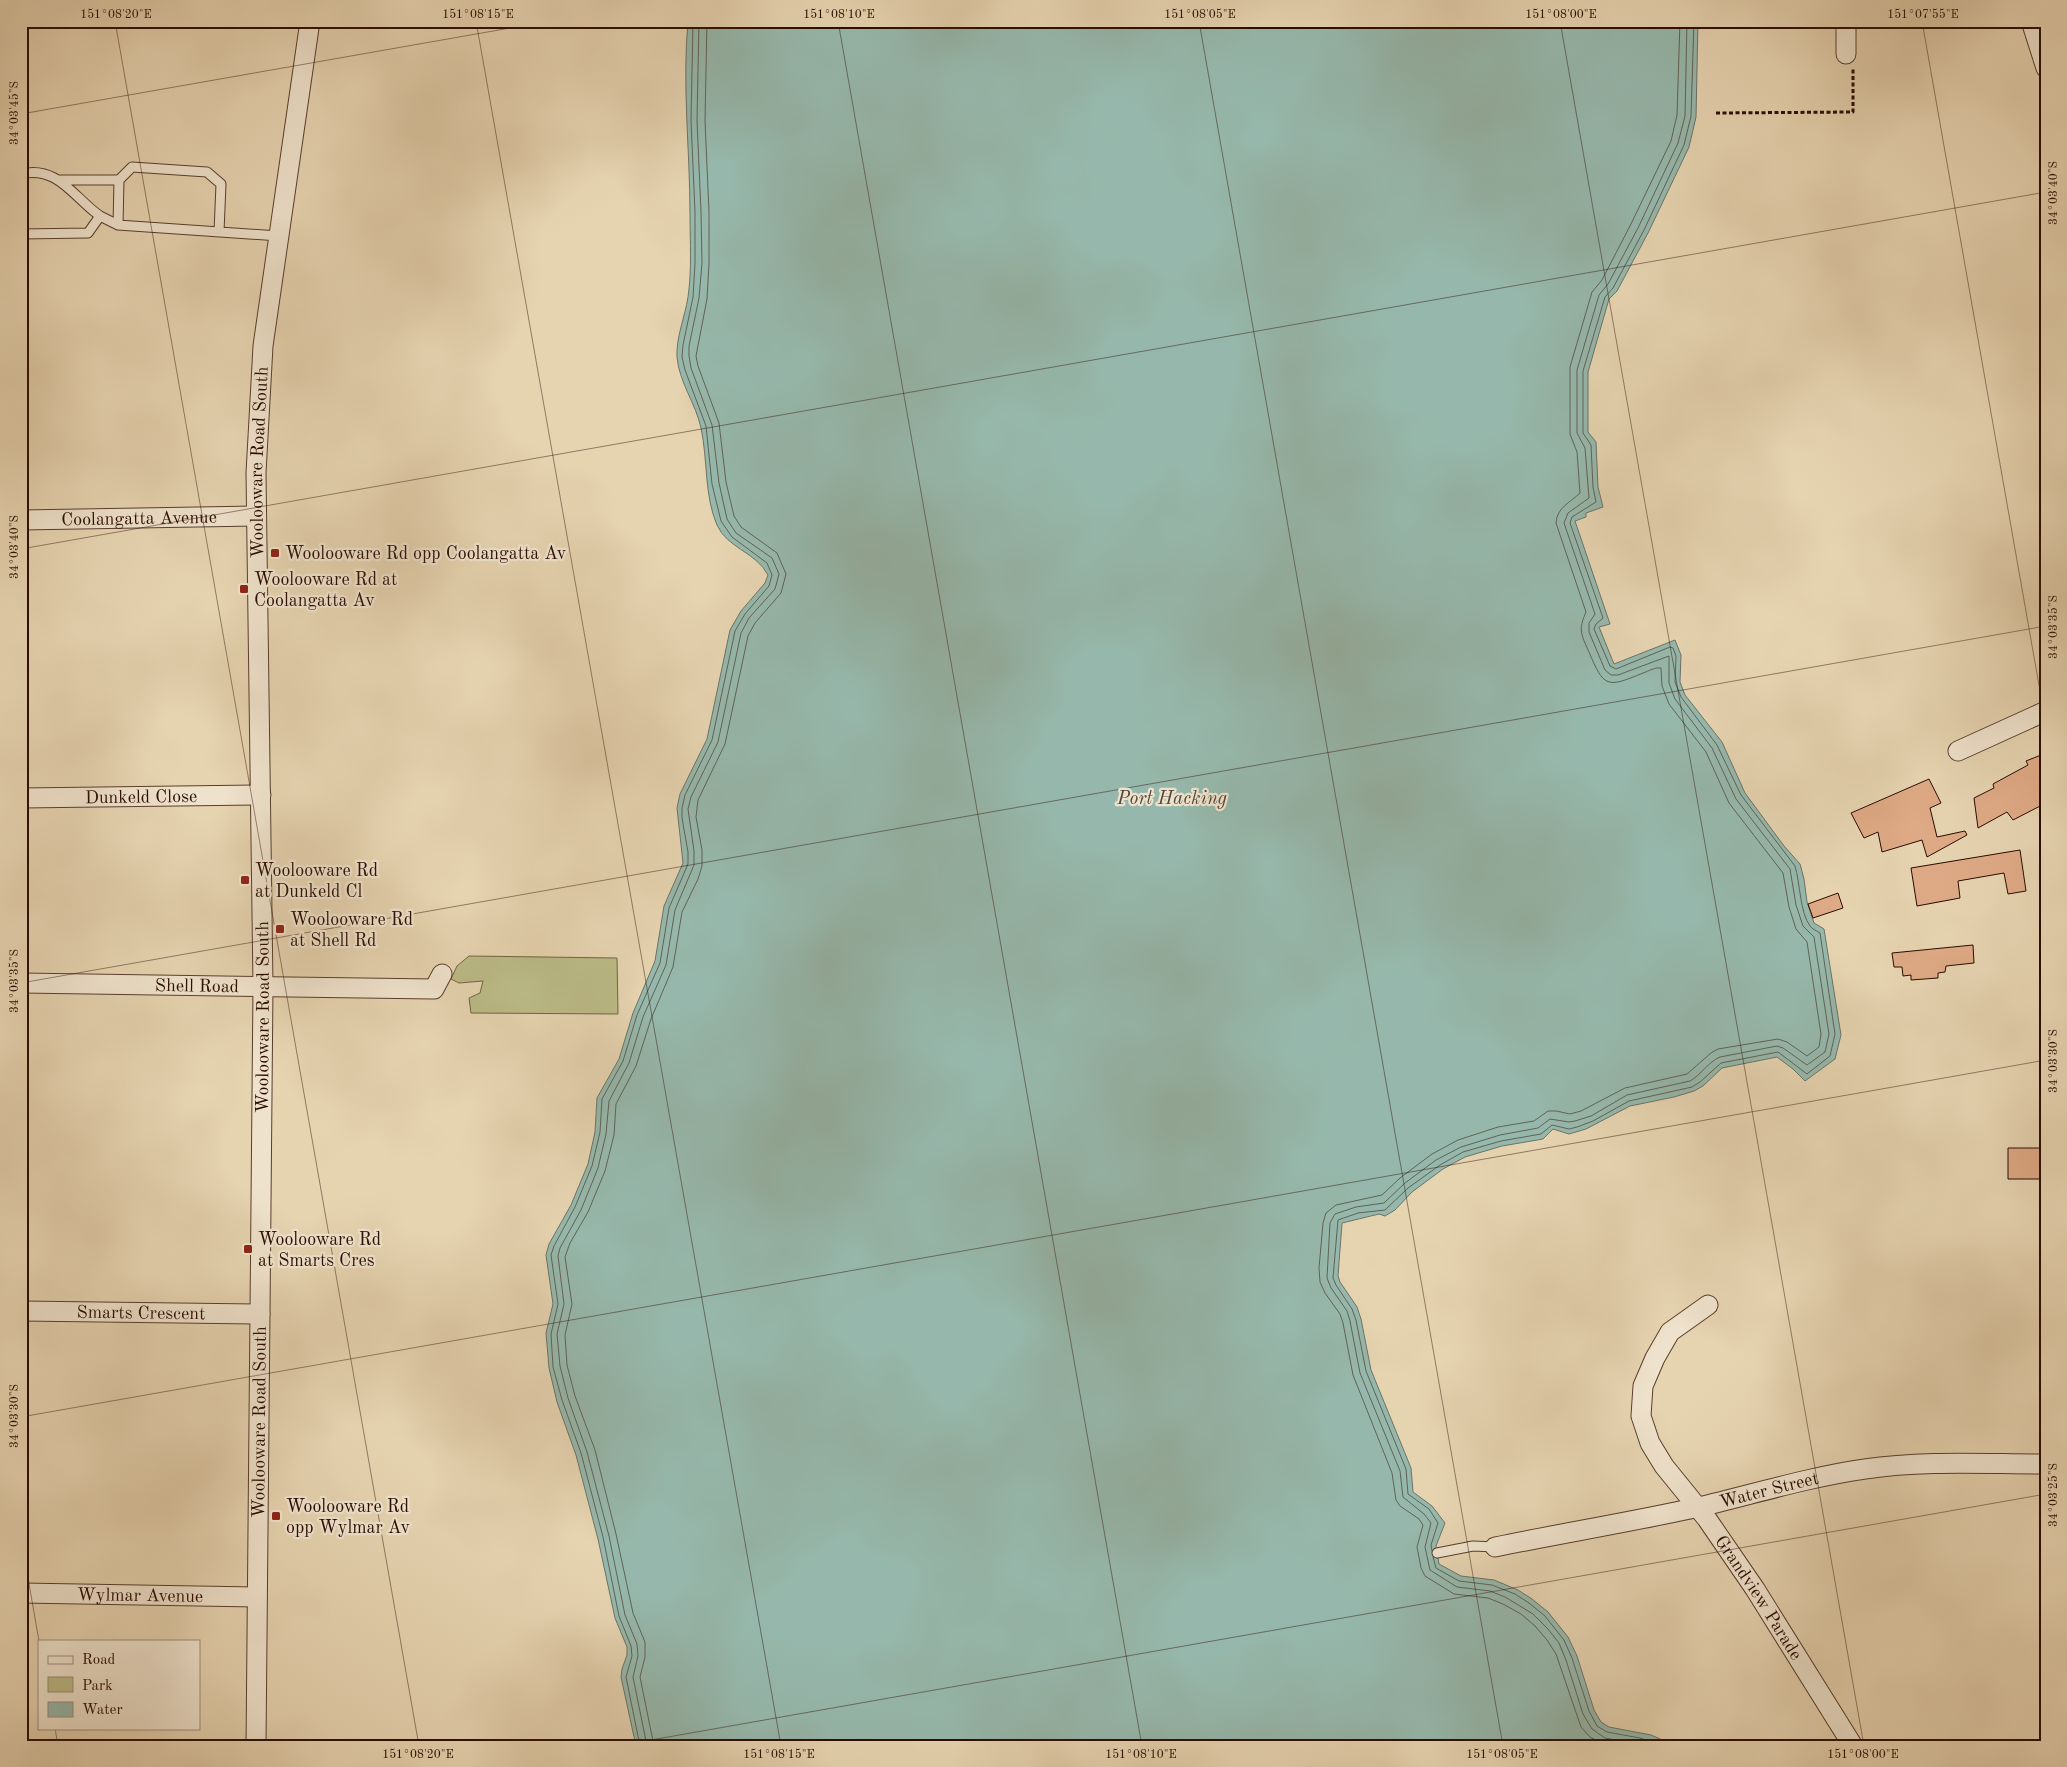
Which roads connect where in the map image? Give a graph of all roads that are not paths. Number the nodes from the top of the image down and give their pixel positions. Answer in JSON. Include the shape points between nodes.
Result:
{"nodes":[{"id":1,"x":310,"y":21,"type":"edge"},
{"id":2,"x":1846,"y":21,"type":"edge"},
{"id":3,"x":2031,"y":21,"type":"edge"},
{"id":4,"x":1846,"y":54,"type":"road end"},
{"id":5,"x":2046,"y":68,"type":"edge"},
{"id":6,"x":21,"y":174,"type":"edge"},
{"id":7,"x":59,"y":180,"type":"junction"},
{"id":8,"x":119,"y":180,"type":"junction"},
{"id":9,"x":100,"y":216,"type":"junction"},
{"id":10,"x":118,"y":225,"type":"junction"},
{"id":11,"x":219,"y":232,"type":"junction"},
{"id":12,"x":21,"y":234,"type":"edge"},
{"id":13,"x":279,"y":236,"type":"junction"},
{"id":14,"x":256,"y":516,"type":"junction"},
{"id":15,"x":21,"y":520,"type":"edge"},
{"id":16,"x":2046,"y":711,"type":"edge"},
{"id":17,"x":1958,"y":751,"type":"dead end"},
{"id":18,"x":261,"y":795,"type":"junction"},
{"id":19,"x":21,"y":798,"type":"edge"},
{"id":20,"x":21,"y":983,"type":"edge"},
{"id":21,"x":263,"y":986,"type":"junction"},
{"id":22,"x":437,"y":989,"type":"dead end"},
{"id":23,"x":1708,"y":1305,"type":"dead end"},
{"id":24,"x":21,"y":1311,"type":"edge"},
{"id":25,"x":260,"y":1314,"type":"junction"},
{"id":26,"x":2046,"y":1464,"type":"edge"},
{"id":27,"x":1698,"y":1507,"type":"junction"},
{"id":28,"x":1495,"y":1547,"type":"joint"},
{"id":29,"x":1437,"y":1553,"type":"dead end"},
{"id":30,"x":21,"y":1593,"type":"edge"},
{"id":31,"x":258,"y":1597,"type":"junction"},
{"id":32,"x":256,"y":1746,"type":"edge"},
{"id":33,"x":1853,"y":1746,"type":"edge"}],
"edges":[{"from":1,"to":13,"type":"street","name":"Woolooware Road South"},
{"from":2,"to":4,"type":"street"},
{"from":3,"to":5,"type":"street"},
{"from":6,"to":7,"type":"lane","via":[[44,173]]},
{"from":7,"to":8,"type":"lane"},
{"from":7,"to":9,"type":"lane"},
{"from":8,"to":10,"type":"lane"},
{"from":8,"to":11,"type":"lane","via":[[132,167],[208,172],[221,184]]},
{"from":9,"to":10,"type":"lane"},
{"from":9,"to":12,"type":"lane","via":[[88,233]]},
{"from":10,"to":11,"type":"lane"},
{"from":11,"to":13,"type":"lane"},
{"from":13,"to":14,"type":"street","name":"Woolooware Road South","via":[[263,346]]},
{"from":14,"to":15,"type":"street","name":"Coolangatta Avenue"},
{"from":14,"to":18,"type":"street","name":"Woolooware Road South"},
{"from":16,"to":17,"type":"street"},
{"from":18,"to":19,"type":"street","name":"Dunkeld Close"},
{"from":18,"to":21,"type":"street","name":"Woolooware Road South"},
{"from":20,"to":21,"type":"street","name":"Shell Road"},
{"from":21,"to":22,"type":"street","name":"Shell Road"},
{"from":21,"to":25,"type":"street","name":"Woolooware Road South"},
{"from":23,"to":27,"type":"street","name":"Grandview Parade","via":[[1670,1332],[1643,1386],[1642,1416],[1650,1443],[1664,1466]]},
{"from":24,"to":25,"type":"street","name":"Smarts Crescent"},
{"from":25,"to":31,"type":"street","name":"Woolooware Road South"},
{"from":26,"to":27,"type":"street","name":"Water Street","via":[[1917,1465],[1865,1469]]},
{"from":27,"to":28,"type":"street","name":"Water Street"},
{"from":27,"to":33,"type":"street","name":"Grandview Parade","via":[[1755,1589]]},
{"from":28,"to":29,"type":"lane","via":[[1473,1546]]},
{"from":30,"to":31,"type":"street","name":"Wylmar Avenue"},
{"from":31,"to":32,"type":"street","name":"Woolooware Road South"}]}
